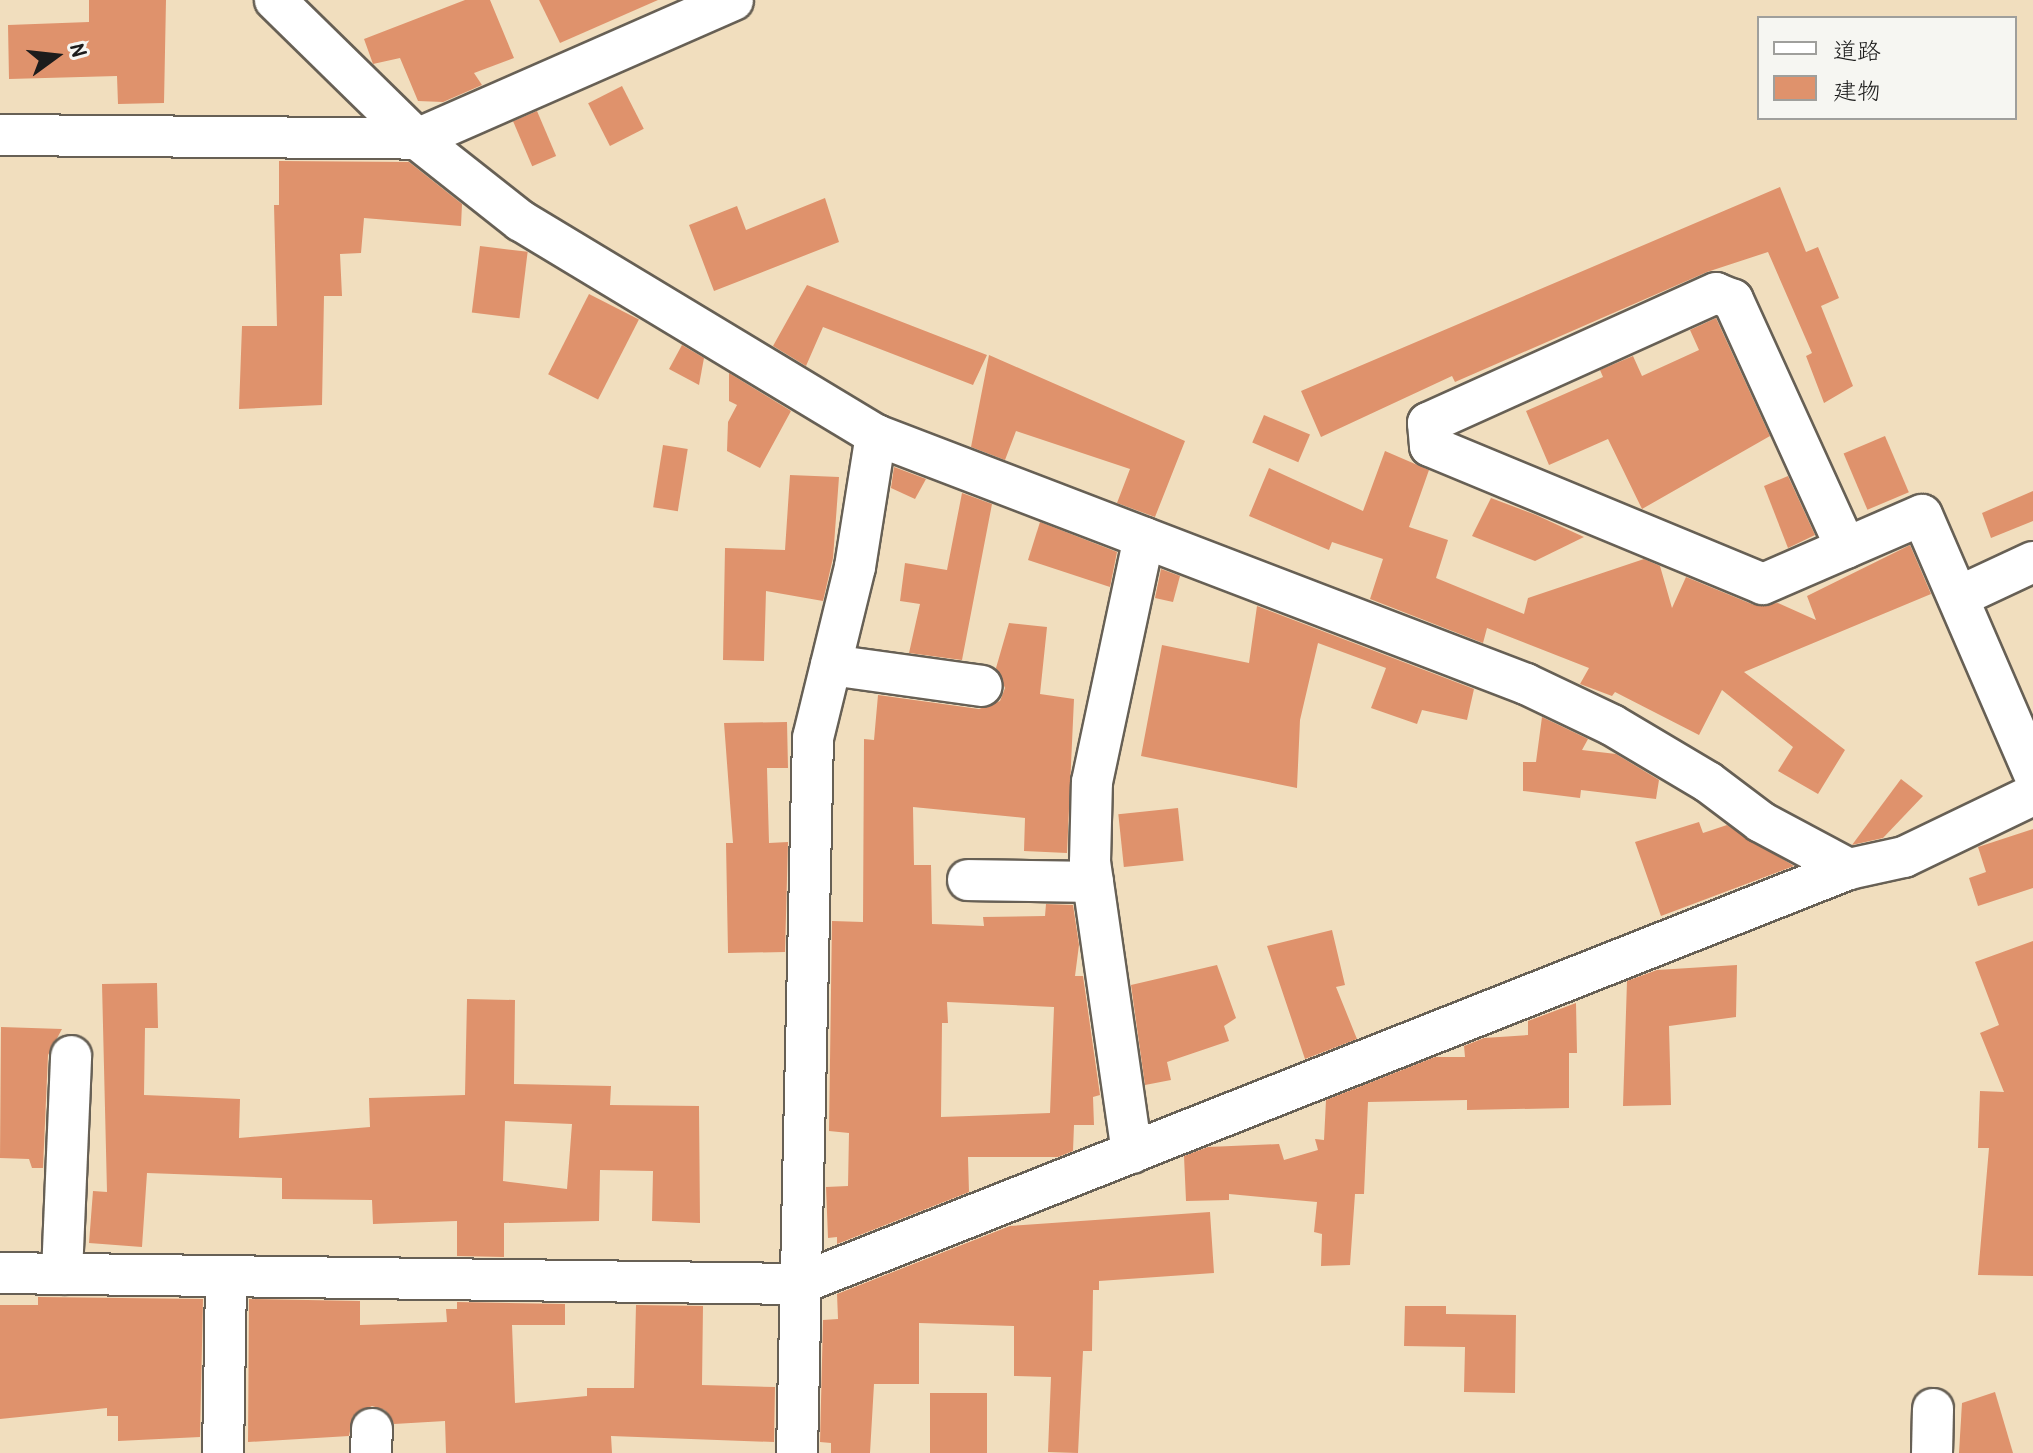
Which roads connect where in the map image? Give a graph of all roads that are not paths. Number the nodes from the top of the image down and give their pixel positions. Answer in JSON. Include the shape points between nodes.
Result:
{"nodes":[{"id":1,"x":275,"y":0,"type":"edge"},
{"id":2,"x":733,"y":0,"type":"edge"},
{"id":3,"x":0,"y":135,"type":"edge"},
{"id":4,"x":417,"y":139,"type":"junction"},
{"id":5,"x":876,"y":435,"type":"junction"},
{"id":6,"x":1144,"y":537,"type":"junction"},
{"id":7,"x":1846,"y":548,"type":"junction"},
{"id":8,"x":2033,"y":562,"type":"edge"},
{"id":9,"x":1958,"y":597,"type":"junction"},
{"id":10,"x":831,"y":665,"type":"junction"},
{"id":11,"x":982,"y":686,"type":"dead end"},
{"id":12,"x":2033,"y":772,"type":"edge"},
{"id":13,"x":2033,"y":795,"type":"edge"},
{"id":14,"x":1849,"y":869,"type":"junction"},
{"id":15,"x":968,"y":880,"type":"dead end"},
{"id":16,"x":1093,"y":882,"type":"junction"},
{"id":17,"x":71,"y":1056,"type":"dead end"},
{"id":18,"x":1132,"y":1153,"type":"junction"},
{"id":19,"x":0,"y":1273,"type":"edge"},
{"id":20,"x":62,"y":1274,"type":"junction"},
{"id":21,"x":226,"y":1277,"type":"junction"},
{"id":22,"x":799,"y":1284,"type":"junction"},
{"id":23,"x":1933,"y":1409,"type":"dead end"},
{"id":24,"x":223,"y":1453,"type":"edge"},
{"id":25,"x":797,"y":1453,"type":"edge"},
{"id":26,"x":1932,"y":1453,"type":"edge"}],
"edges":[{"from":1,"to":4,"type":"street"},
{"from":2,"to":4,"type":"street"},
{"from":3,"to":4,"type":"street"},
{"from":4,"to":5,"type":"street","via":[[547,238]]},
{"from":5,"to":6,"type":"street"},
{"from":5,"to":10,"type":"street","via":[[855,567]]},
{"from":6,"to":14,"type":"street","via":[[1526,684],[1612,725],[1708,782],[1761,822]]},
{"from":6,"to":16,"type":"street","via":[[1092,782]]},
{"from":7,"to":7,"type":"street","via":[[1763,584],[1430,446],[1428,423],[1716,293],[1733,300]]},
{"from":7,"to":9,"type":"street","via":[[1922,515]]},
{"from":8,"to":9,"type":"street"},
{"from":9,"to":12,"type":"street"},
{"from":10,"to":11,"type":"street"},
{"from":10,"to":22,"type":"street","via":[[813,738]]},
{"from":13,"to":14,"type":"street","via":[[1904,857]]},
{"from":14,"to":18,"type":"street"},
{"from":15,"to":16,"type":"street"},
{"from":16,"to":18,"type":"street"},
{"from":17,"to":20,"type":"street"},
{"from":18,"to":22,"type":"street"},
{"from":19,"to":20,"type":"street"},
{"from":20,"to":21,"type":"street"},
{"from":21,"to":22,"type":"street"},
{"from":21,"to":24,"type":"street"},
{"from":22,"to":25,"type":"street"},
{"from":23,"to":26,"type":"street"}]}
